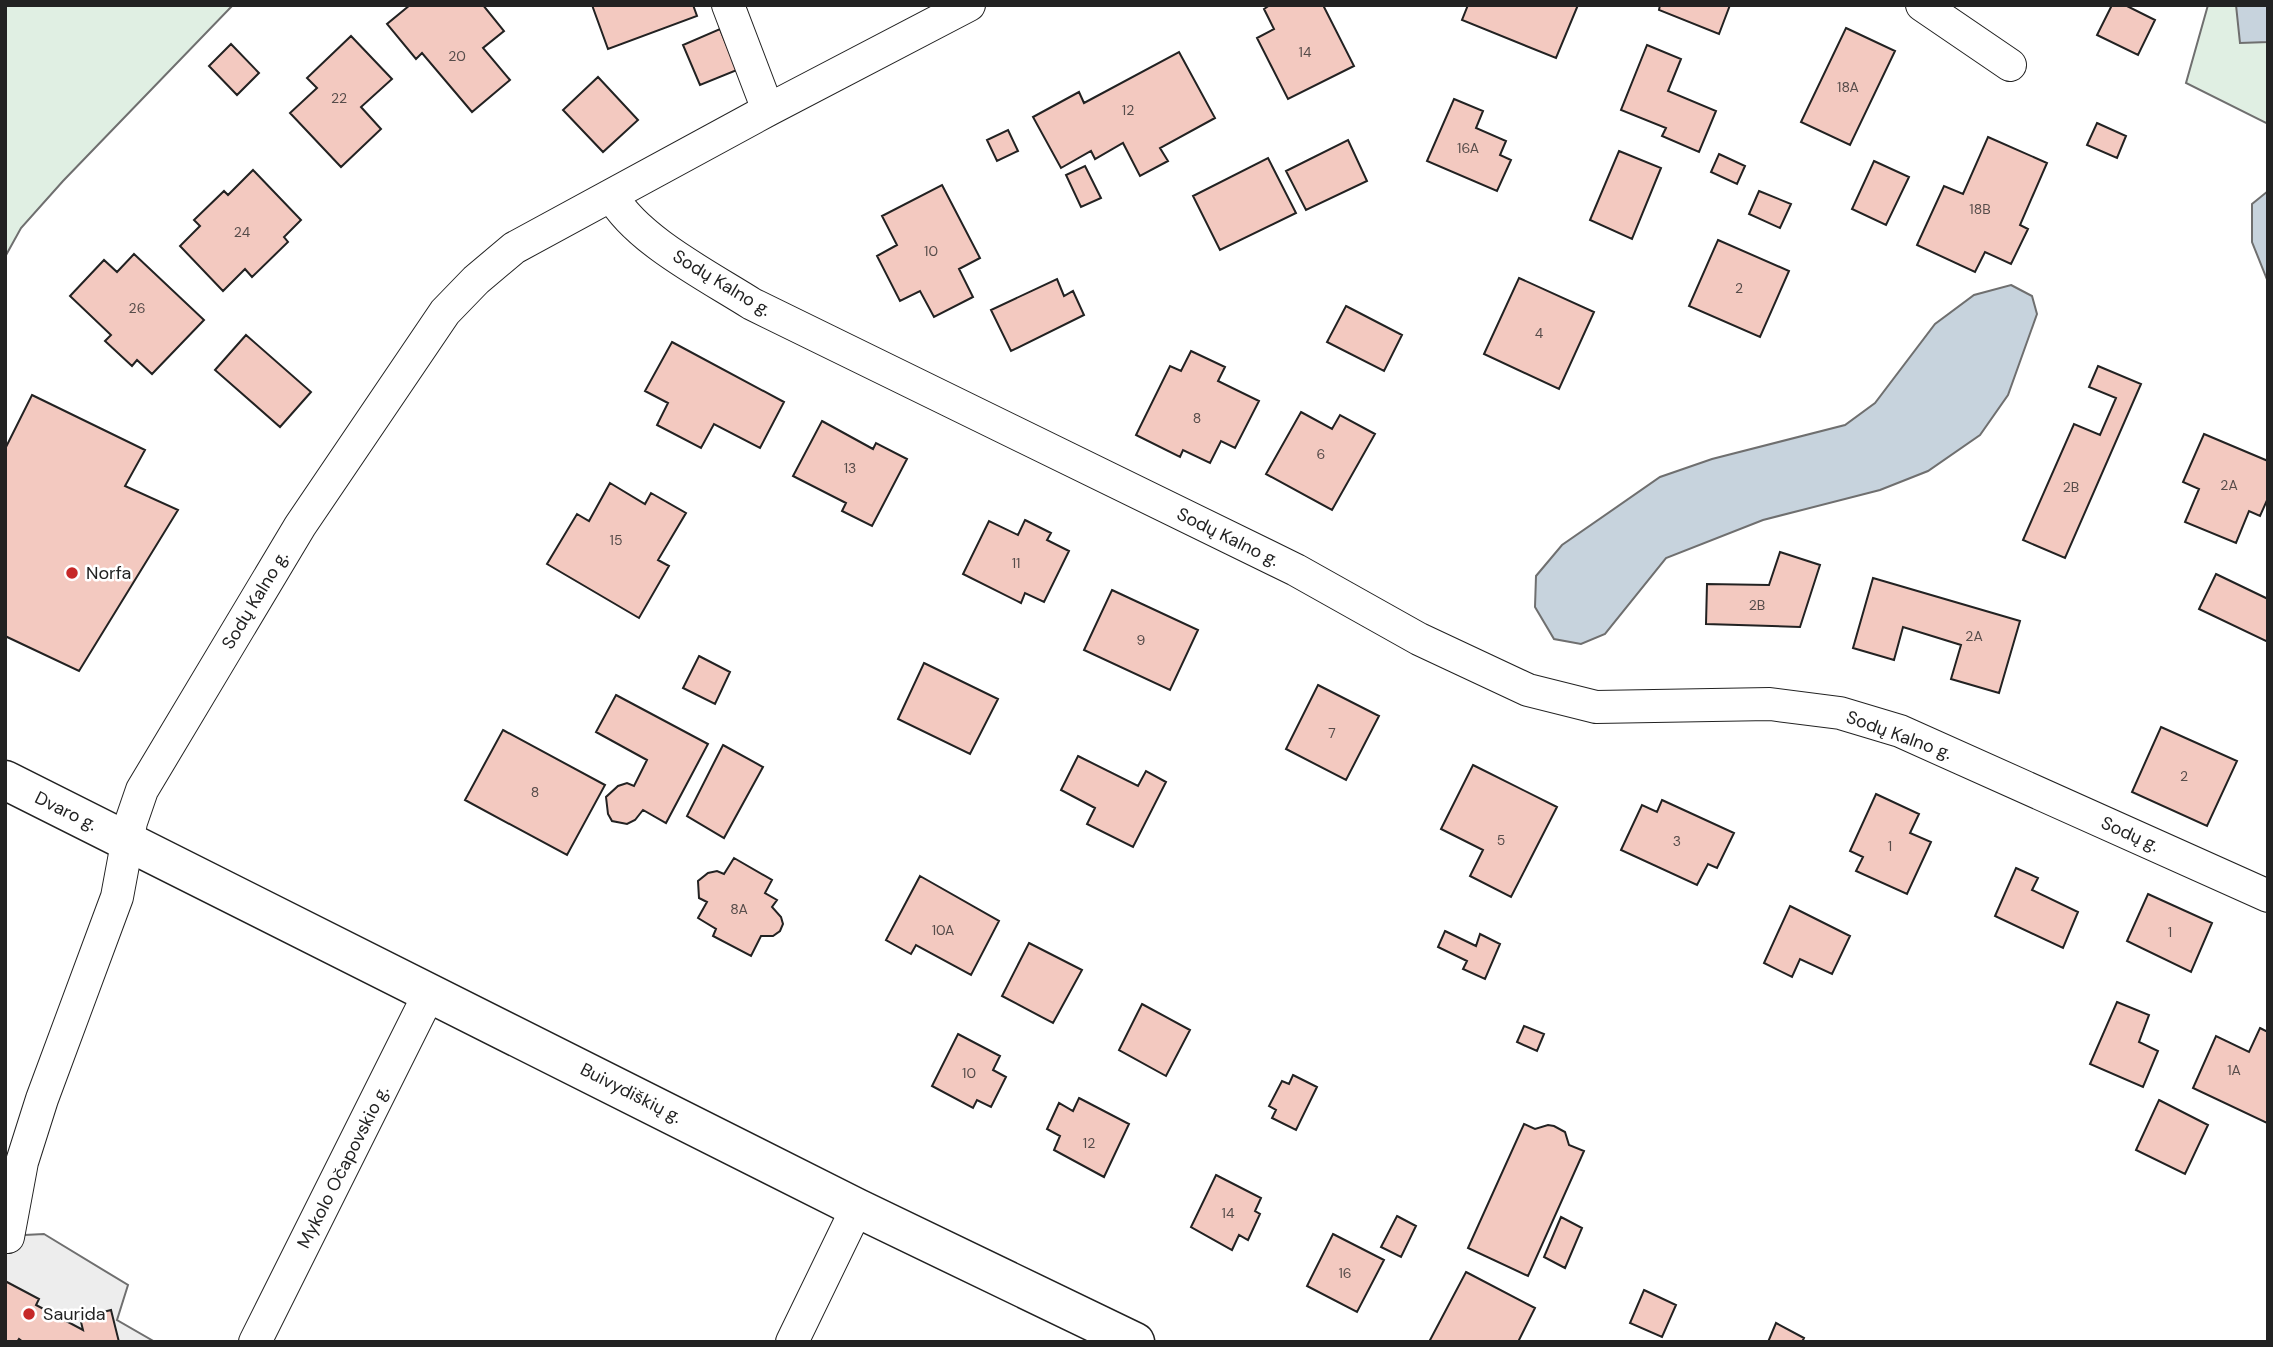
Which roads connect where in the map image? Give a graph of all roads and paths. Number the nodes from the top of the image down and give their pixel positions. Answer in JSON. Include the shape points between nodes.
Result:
{"nodes":[{"id":1,"x":728,"y":5,"type":"edge"},
{"id":2,"x":969,"y":5,"type":"edge"},
{"id":3,"x":1922,"y":5,"type":"edge"},
{"id":4,"x":2010,"y":65,"type":"dead end"},
{"id":5,"x":768,"y":110,"type":"junction"},
{"id":6,"x":611,"y":196,"type":"junction"},
{"id":7,"x":1992,"y":772,"type":"joint"},
{"id":8,"x":5,"y":780,"type":"edge"},
{"id":9,"x":128,"y":841,"type":"junction"},
{"id":10,"x":2268,"y":896,"type":"edge"},
{"id":11,"x":430,"y":992,"type":"junction"},
{"id":12,"x":857,"y":1208,"type":"junction"},
{"id":13,"x":8,"y":1237,"type":"dead end"},
{"id":14,"x":255,"y":1342,"type":"edge"},
{"id":15,"x":792,"y":1342,"type":"edge"},
{"id":16,"x":1135,"y":1342,"type":"edge"}],
"edges":[{"from":1,"to":5,"type":"street"},
{"from":2,"to":5,"type":"street"},
{"from":3,"to":4,"type":"street"},
{"from":5,"to":6,"type":"street"},
{"from":6,"to":7,"type":"street","name":"Sodų Kalno g.","via":[[638,228],[752,304],[1296,570],[1419,639],[1528,690],[1596,707],[1770,704],[1840,713],[1900,732]]},
{"from":6,"to":9,"type":"street","name":"Sodų Kalno g.","via":[[514,248],[445,312],[289,544],[142,790]]},
{"from":7,"to":10,"type":"street","name":"Sodų g."},
{"from":8,"to":9,"type":"main road","name":"Dvaro g."},
{"from":9,"to":11,"type":"main road","name":"Buivydiškių g."},
{"from":9,"to":13,"type":"street","name":"Sodų Kalno g.","via":[[113,908],[22,1162]]},
{"from":11,"to":12,"type":"main road","name":"Buivydiškių g."},
{"from":11,"to":14,"type":"street","name":"Mykolo Očapovskio g."},
{"from":12,"to":15,"type":"street"},
{"from":12,"to":16,"type":"main road","name":"Buivydiškių g."}]}
